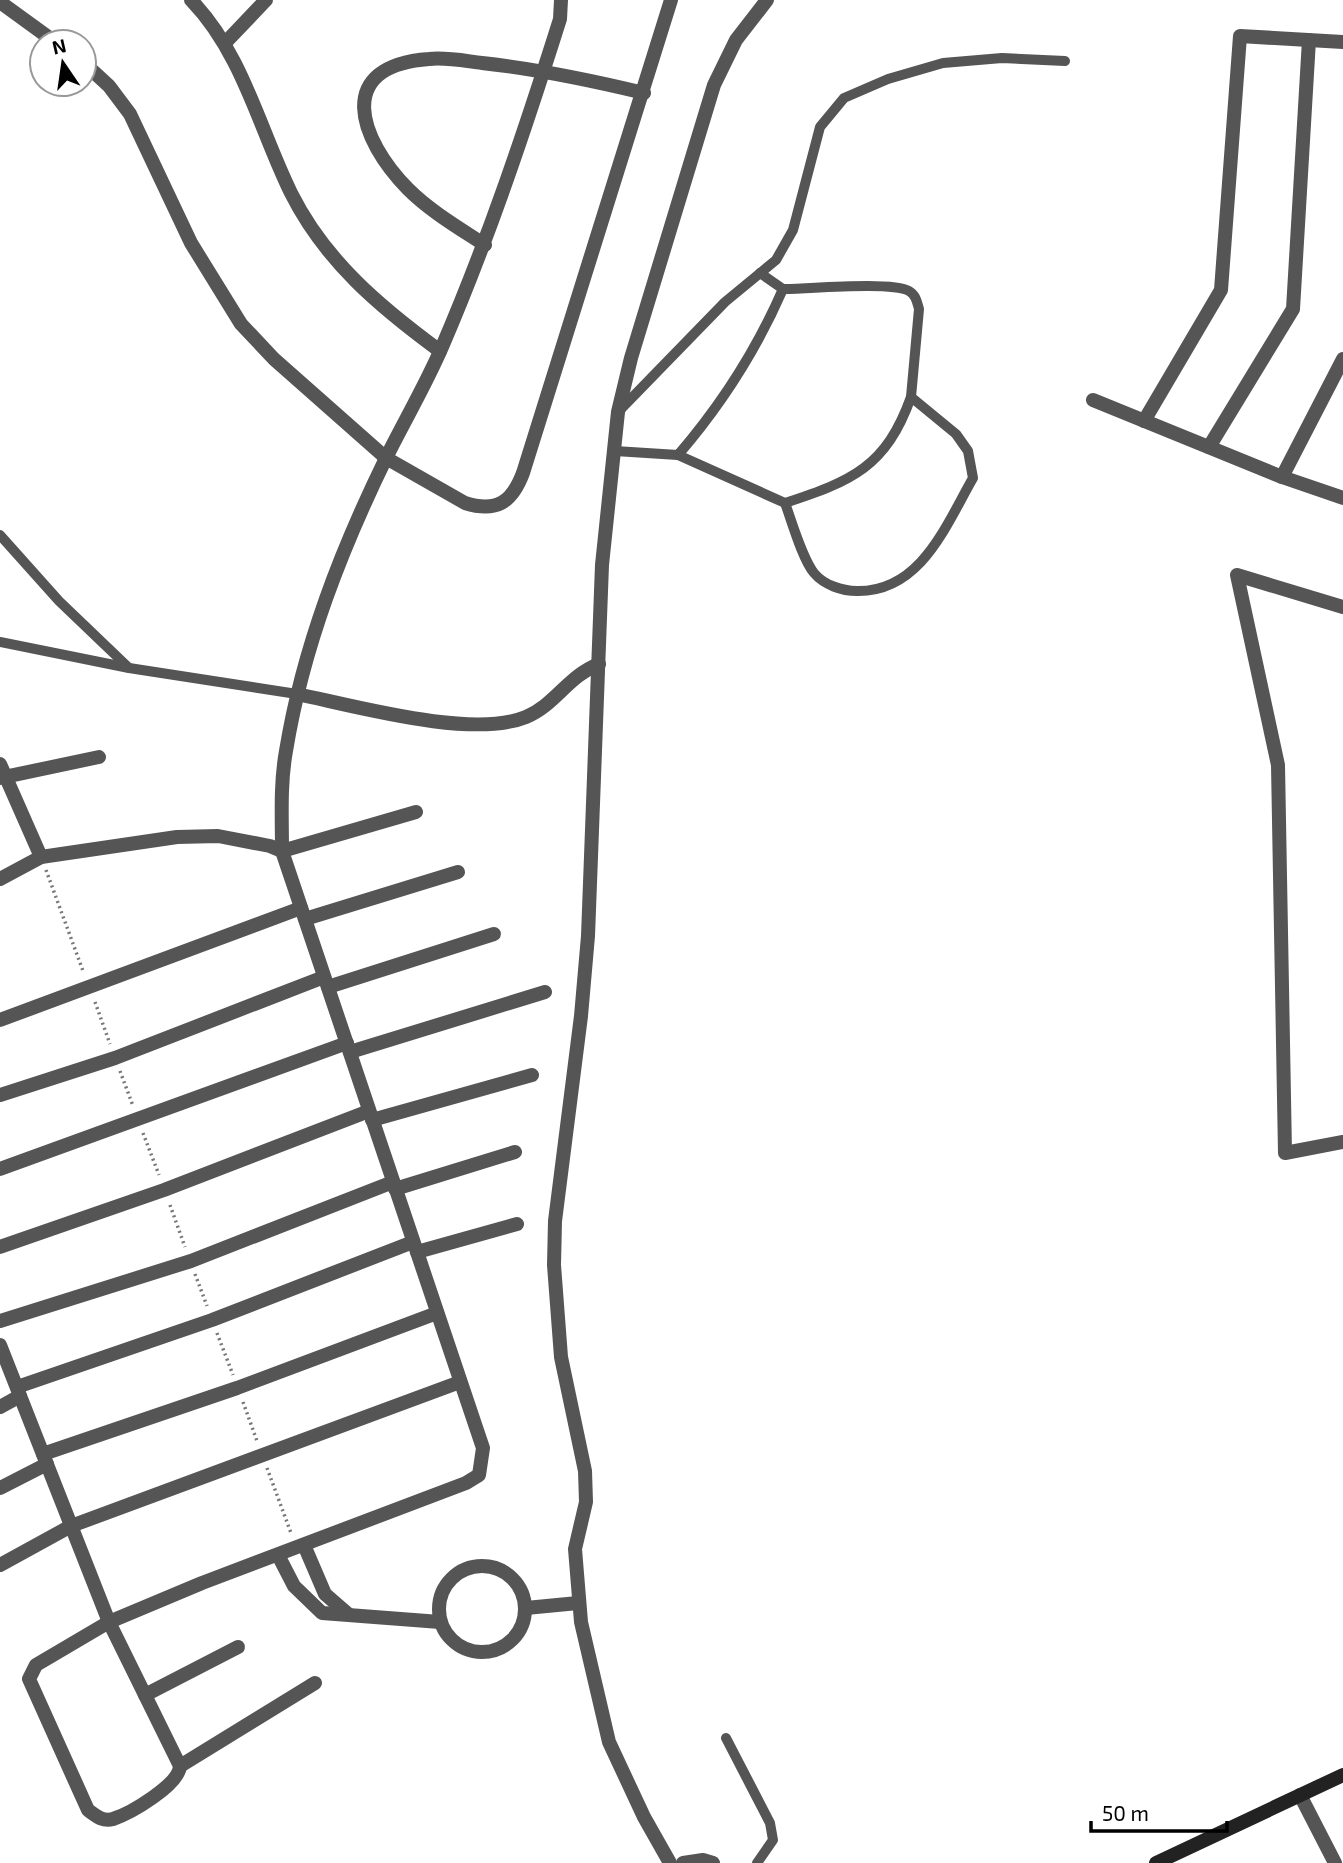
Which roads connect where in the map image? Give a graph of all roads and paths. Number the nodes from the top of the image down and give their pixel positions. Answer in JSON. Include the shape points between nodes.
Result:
{"nodes":[{"id":1,"x":191,"y":0,"type":"edge"},
{"id":2,"x":266,"y":0,"type":"edge"},
{"id":3,"x":561,"y":0,"type":"edge"},
{"id":4,"x":671,"y":0,"type":"edge"},
{"id":5,"x":767,"y":0,"type":"edge"},
{"id":6,"x":0,"y":2,"type":"edge"},
{"id":7,"x":36,"y":28,"type":"edge"},
{"id":8,"x":1309,"y":40,"type":"junction"},
{"id":9,"x":1343,"y":42,"type":"edge"},
{"id":10,"x":225,"y":43,"type":"junction"},
{"id":11,"x":1065,"y":61,"type":"dead end"},
{"id":12,"x":544,"y":69,"type":"junction"},
{"id":13,"x":98,"y":76,"type":"edge"},
{"id":14,"x":644,"y":93,"type":"junction"},
{"id":15,"x":485,"y":245,"type":"junction"},
{"id":16,"x":760,"y":273,"type":"junction"},
{"id":17,"x":783,"y":289,"type":"junction"},
{"id":18,"x":440,"y":351,"type":"junction"},
{"id":19,"x":1343,"y":359,"type":"edge"},
{"id":20,"x":911,"y":397,"type":"junction"},
{"id":21,"x":1093,"y":400,"type":"dead end"},
{"id":22,"x":618,"y":412,"type":"junction"},
{"id":23,"x":1144,"y":421,"type":"junction"},
{"id":24,"x":1209,"y":447,"type":"junction"},
{"id":25,"x":615,"y":451,"type":"junction"},
{"id":26,"x":678,"y":455,"type":"junction"},
{"id":27,"x":386,"y":458,"type":"junction"},
{"id":28,"x":1282,"y":477,"type":"junction"},
{"id":29,"x":1343,"y":498,"type":"edge"},
{"id":30,"x":785,"y":503,"type":"junction"},
{"id":31,"x":0,"y":536,"type":"edge"},
{"id":32,"x":1343,"y":607,"type":"edge"},
{"id":33,"x":0,"y":642,"type":"edge"},
{"id":34,"x":599,"y":664,"type":"junction"},
{"id":35,"x":128,"y":668,"type":"junction"},
{"id":36,"x":298,"y":694,"type":"junction"},
{"id":37,"x":99,"y":757,"type":"dead end"},
{"id":38,"x":2,"y":773,"type":"edge"},
{"id":39,"x":416,"y":812,"type":"dead end"},
{"id":40,"x":282,"y":851,"type":"junction"},
{"id":41,"x":41,"y":857,"type":"junction"},
{"id":42,"x":458,"y":872,"type":"dead end"},
{"id":43,"x":0,"y":879,"type":"edge"},
{"id":44,"x":303,"y":914,"type":"junction"},
{"id":45,"x":494,"y":934,"type":"dead end"},
{"id":46,"x":326,"y":982,"type":"junction"},
{"id":47,"x":90,"y":989,"type":"junction"},
{"id":48,"x":545,"y":992,"type":"dead end"},
{"id":49,"x":0,"y":1020,"type":"edge"},
{"id":50,"x":348,"y":1047,"type":"junction"},
{"id":51,"x":116,"y":1058,"type":"junction"},
{"id":52,"x":532,"y":1075,"type":"dead end"},
{"id":53,"x":0,"y":1095,"type":"edge"},
{"id":54,"x":371,"y":1115,"type":"junction"},
{"id":55,"x":138,"y":1120,"type":"junction"},
{"id":56,"x":1343,"y":1142,"type":"edge"},
{"id":57,"x":515,"y":1152,"type":"dead end"},
{"id":58,"x":0,"y":1169,"type":"edge"},
{"id":59,"x":394,"y":1185,"type":"junction"},
{"id":60,"x":164,"y":1190,"type":"junction"},
{"id":61,"x":517,"y":1224,"type":"dead end"},
{"id":62,"x":0,"y":1247,"type":"edge"},
{"id":63,"x":415,"y":1247,"type":"junction"},
{"id":64,"x":191,"y":1261,"type":"junction"},
{"id":65,"x":437,"y":1313,"type":"junction"},
{"id":66,"x":0,"y":1321,"type":"edge"},
{"id":67,"x":0,"y":1345,"type":"edge"},
{"id":68,"x":460,"y":1382,"type":"junction"},
{"id":69,"x":18,"y":1392,"type":"junction"},
{"id":70,"x":0,"y":1407,"type":"edge"},
{"id":71,"x":45,"y":1459,"type":"junction"},
{"id":72,"x":0,"y":1488,"type":"edge"},
{"id":73,"x":71,"y":1526,"type":"junction"},
{"id":74,"x":304,"y":1545,"type":"junction"},
{"id":75,"x":278,"y":1555,"type":"junction"},
{"id":76,"x":0,"y":1566,"type":"edge"},
{"id":77,"x":578,"y":1603,"type":"junction"},
{"id":78,"x":526,"y":1608,"type":"junction"},
{"id":79,"x":348,"y":1614,"type":"junction"},
{"id":80,"x":109,"y":1622,"type":"junction"},
{"id":81,"x":440,"y":1622,"type":"junction"},
{"id":82,"x":238,"y":1647,"type":"dead end"},
{"id":83,"x":315,"y":1683,"type":"dead end"},
{"id":84,"x":145,"y":1695,"type":"junction"},
{"id":85,"x":726,"y":1738,"type":"dead end"},
{"id":86,"x":180,"y":1766,"type":"junction"},
{"id":87,"x":1343,"y":1776,"type":"edge"},
{"id":88,"x":1300,"y":1795,"type":"junction"},
{"id":89,"x":670,"y":1863,"type":"edge"},
{"id":90,"x":683,"y":1863,"type":"edge"},
{"id":91,"x":713,"y":1863,"type":"edge"},
{"id":92,"x":757,"y":1863,"type":"edge"},
{"id":93,"x":1156,"y":1863,"type":"edge"},
{"id":94,"x":1335,"y":1863,"type":"edge"}],
"edges":[{"from":1,"to":10,"type":"street"},
{"from":2,"to":10,"type":"street"},
{"from":3,"to":12,"type":"street","via":[[560,19]]},
{"from":4,"to":14,"type":"street"},
{"from":5,"to":22,"type":"street","via":[[736,40],[714,85]]},
{"from":6,"to":7,"type":"street"},
{"from":8,"to":9,"type":"street"},
{"from":8,"to":23,"type":"street","via":[[1240,36],[1220,289]]},
{"from":8,"to":24,"type":"street","via":[[1293,309]]},
{"from":10,"to":18,"type":"street","via":[[311,229],[333,260],[362,288]]},
{"from":11,"to":16,"type":"lane","via":[[1002,58],[943,63],[844,98],[820,127],[793,230],[776,260]]},
{"from":12,"to":14,"type":"street"},
{"from":12,"to":15,"type":"street"},
{"from":12,"to":15,"type":"street","via":[[431,58],[402,62],[380,72],[367,85],[362,104],[369,130],[385,159],[407,188]]},
{"from":13,"to":27,"type":"street","via":[[130,114],[191,243],[241,324]]},
{"from":14,"to":27,"type":"street","via":[[516,492],[508,500],[480,508]]},
{"from":15,"to":18,"type":"street"},
{"from":16,"to":17,"type":"lane"},
{"from":16,"to":22,"type":"lane","via":[[725,302]]},
{"from":17,"to":20,"type":"lane","via":[[908,290],[919,309]]},
{"from":17,"to":26,"type":"lane","via":[[763,335],[714,414]]},
{"from":18,"to":27,"type":"street"},
{"from":19,"to":28,"type":"street"},
{"from":20,"to":30,"type":"lane","via":[[900,427],[878,457],[838,486]]},
{"from":20,"to":30,"type":"lane","via":[[956,434],[968,451],[974,478],[931,552],[901,581],[873,591],[849,591],[826,584],[813,572]]},
{"from":21,"to":23,"type":"street"},
{"from":22,"to":25,"type":"street"},
{"from":23,"to":24,"type":"street"},
{"from":24,"to":28,"type":"street"},
{"from":25,"to":26,"type":"lane"},
{"from":25,"to":34,"type":"street","via":[[602,565]]},
{"from":26,"to":30,"type":"lane"},
{"from":27,"to":36,"type":"street","via":[[332,579]]},
{"from":28,"to":29,"type":"street"},
{"from":31,"to":35,"type":"lane"},
{"from":32,"to":56,"type":"street","via":[[1237,575],[1278,765],[1285,1153]]},
{"from":33,"to":35,"type":"lane"},
{"from":34,"to":36,"type":"street","via":[[581,671],[526,717],[506,721],[442,721]]},
{"from":34,"to":77,"type":"street","via":[[588,936],[555,1232],[561,1357],[585,1471],[586,1502],[575,1549]]},
{"from":35,"to":36,"type":"lane"},
{"from":36,"to":40,"type":"street","via":[[283,774]]},
{"from":37,"to":38,"type":"street"},
{"from":38,"to":41,"type":"street"},
{"from":39,"to":40,"type":"street"},
{"from":40,"to":41,"type":"street","via":[[218,836],[177,837]]},
{"from":40,"to":44,"type":"street"},
{"from":41,"to":43,"type":"street"},
{"from":41,"to":47,"type":"path"},
{"from":42,"to":44,"type":"street"},
{"from":44,"to":46,"type":"street"},
{"from":44,"to":47,"type":"street"},
{"from":45,"to":46,"type":"street"},
{"from":46,"to":50,"type":"street"},
{"from":46,"to":51,"type":"street"},
{"from":47,"to":49,"type":"street"},
{"from":47,"to":51,"type":"path"},
{"from":48,"to":50,"type":"street"},
{"from":50,"to":54,"type":"street"},
{"from":50,"to":55,"type":"street"},
{"from":51,"to":53,"type":"street"},
{"from":51,"to":55,"type":"path"},
{"from":52,"to":54,"type":"street"},
{"from":54,"to":59,"type":"street"},
{"from":54,"to":60,"type":"street"},
{"from":55,"to":58,"type":"street"},
{"from":55,"to":60,"type":"path"},
{"from":57,"to":59,"type":"street"},
{"from":59,"to":63,"type":"street"},
{"from":59,"to":64,"type":"street"},
{"from":60,"to":62,"type":"street"},
{"from":60,"to":64,"type":"path"},
{"from":61,"to":63,"type":"street"},
{"from":63,"to":65,"type":"street"},
{"from":63,"to":69,"type":"street"},
{"from":64,"to":66,"type":"street"},
{"from":65,"to":68,"type":"street"},
{"from":65,"to":71,"type":"street"},
{"from":67,"to":69,"type":"street"},
{"from":68,"to":73,"type":"street"},
{"from":68,"to":74,"type":"street","via":[[483,1448],[478,1475]]},
{"from":69,"to":70,"type":"street"},
{"from":69,"to":71,"type":"street"},
{"from":71,"to":72,"type":"street"},
{"from":71,"to":73,"type":"street"},
{"from":73,"to":76,"type":"street"},
{"from":73,"to":80,"type":"street"},
{"from":74,"to":75,"type":"street"},
{"from":74,"to":79,"type":"street","via":[[326,1594]]},
{"from":75,"to":79,"type":"street","via":[[289,1579],[308,1602],[322,1612]]},
{"from":75,"to":80,"type":"street"},
{"from":77,"to":78,"type":"street"},
{"from":77,"to":89,"type":"street","via":[[609,1742]]},
{"from":78,"to":81,"type":"street","via":[[522,1626],[512,1640],[488,1652],[465,1649],[450,1639]]},
{"from":78,"to":81,"type":"street","via":[[519,1587],[507,1573],[474,1566],[449,1581],[440,1597]]},
{"from":79,"to":81,"type":"street"},
{"from":80,"to":84,"type":"street"},
{"from":80,"to":86,"type":"street","via":[[36,1665],[29,1679],[81,1798],[99,1819],[111,1820],[171,1786],[180,1775]]},
{"from":82,"to":84,"type":"street"},
{"from":83,"to":86,"type":"street"},
{"from":84,"to":86,"type":"street"},
{"from":85,"to":92,"type":"lane","via":[[770,1823],[773,1840]]},
{"from":87,"to":88,"type":"main road"},
{"from":88,"to":93,"type":"main road"},
{"from":88,"to":94,"type":"street"},
{"from":90,"to":91,"type":"street"}]}
